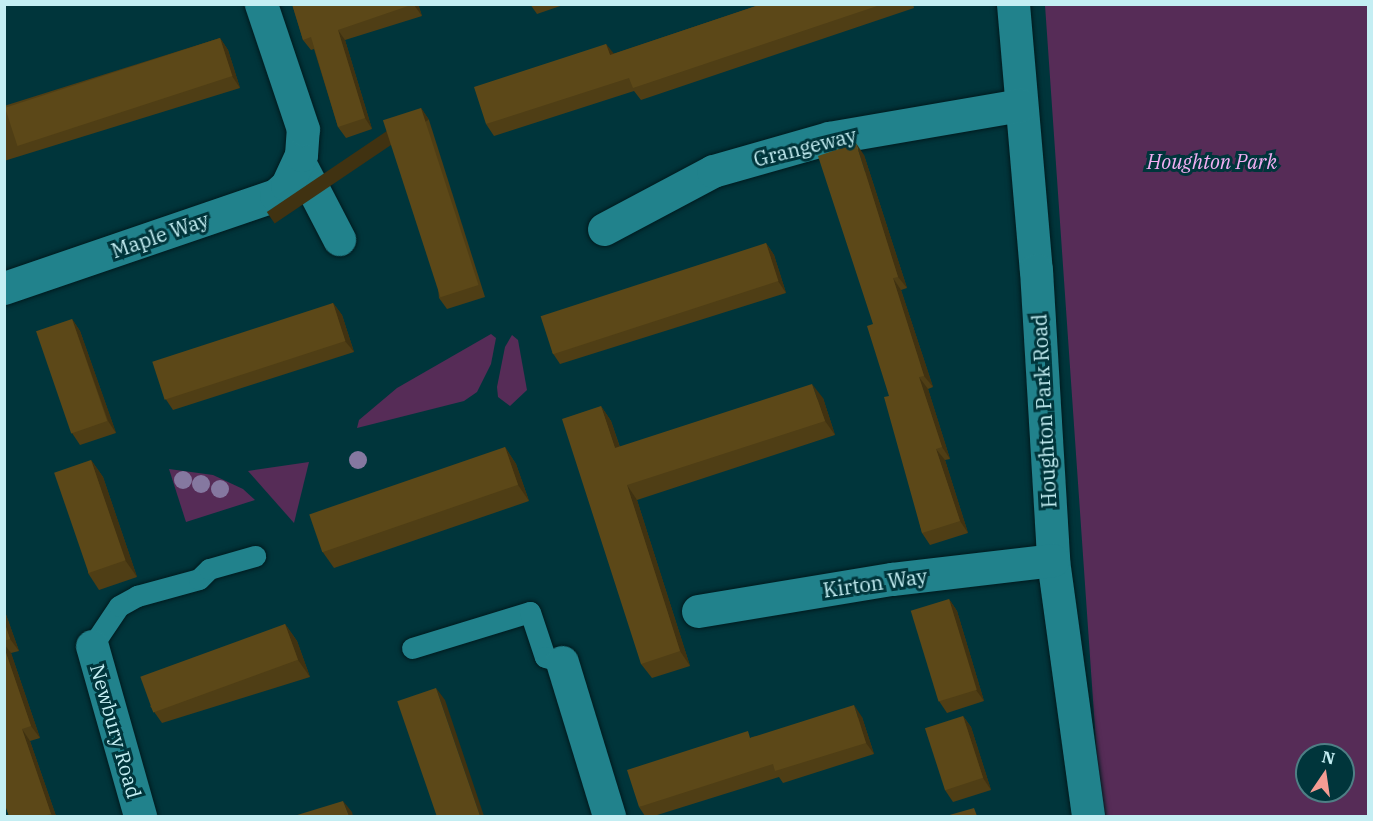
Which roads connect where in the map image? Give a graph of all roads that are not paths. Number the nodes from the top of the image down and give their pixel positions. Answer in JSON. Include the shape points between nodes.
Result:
{"nodes":[{"id":1,"x":261,"y":4,"type":"edge"},
{"id":2,"x":1013,"y":4,"type":"edge"},
{"id":3,"x":1020,"y":105,"type":"junction"},
{"id":4,"x":299,"y":162,"type":"junction"},
{"id":5,"x":604,"y":229,"type":"dead end"},
{"id":6,"x":339,"y":239,"type":"dead end"},
{"id":7,"x":4,"y":288,"type":"edge"},
{"id":8,"x":255,"y":556,"type":"dead end"},
{"id":9,"x":1053,"y":560,"type":"junction"},
{"id":10,"x":698,"y":611,"type":"dead end"},
{"id":11,"x":92,"y":646,"type":"joint"},
{"id":12,"x":412,"y":648,"type":"dead end"},
{"id":13,"x":562,"y":662,"type":"joint"},
{"id":14,"x":140,"y":816,"type":"edge"},
{"id":15,"x":609,"y":816,"type":"edge"},
{"id":16,"x":1089,"y":816,"type":"edge"}],
"edges":[{"from":1,"to":4,"type":"street","name":"Maple Way","via":[[303,129]]},
{"from":2,"to":3,"type":"street","name":"Houghton Park Road"},
{"from":3,"to":5,"type":"street","name":"Grangeway","via":[[829,138],[713,171]]},
{"from":3,"to":9,"type":"street","name":"Houghton Park Road","via":[[1036,270]]},
{"from":4,"to":6,"type":"street"},
{"from":4,"to":7,"type":"street","name":"Maple Way","via":[[287,185],[276,195]]},
{"from":8,"to":11,"type":"lane","via":[[128,601],[119,606]]},
{"from":9,"to":10,"type":"street","name":"Kirton Way","via":[[892,579]]},
{"from":9,"to":16,"type":"street","name":"Houghton Park Road"},
{"from":11,"to":14,"type":"street","name":"Newbury Road"},
{"from":12,"to":13,"type":"lane","via":[[530,612],[545,657]]},
{"from":13,"to":15,"type":"street"}]}
